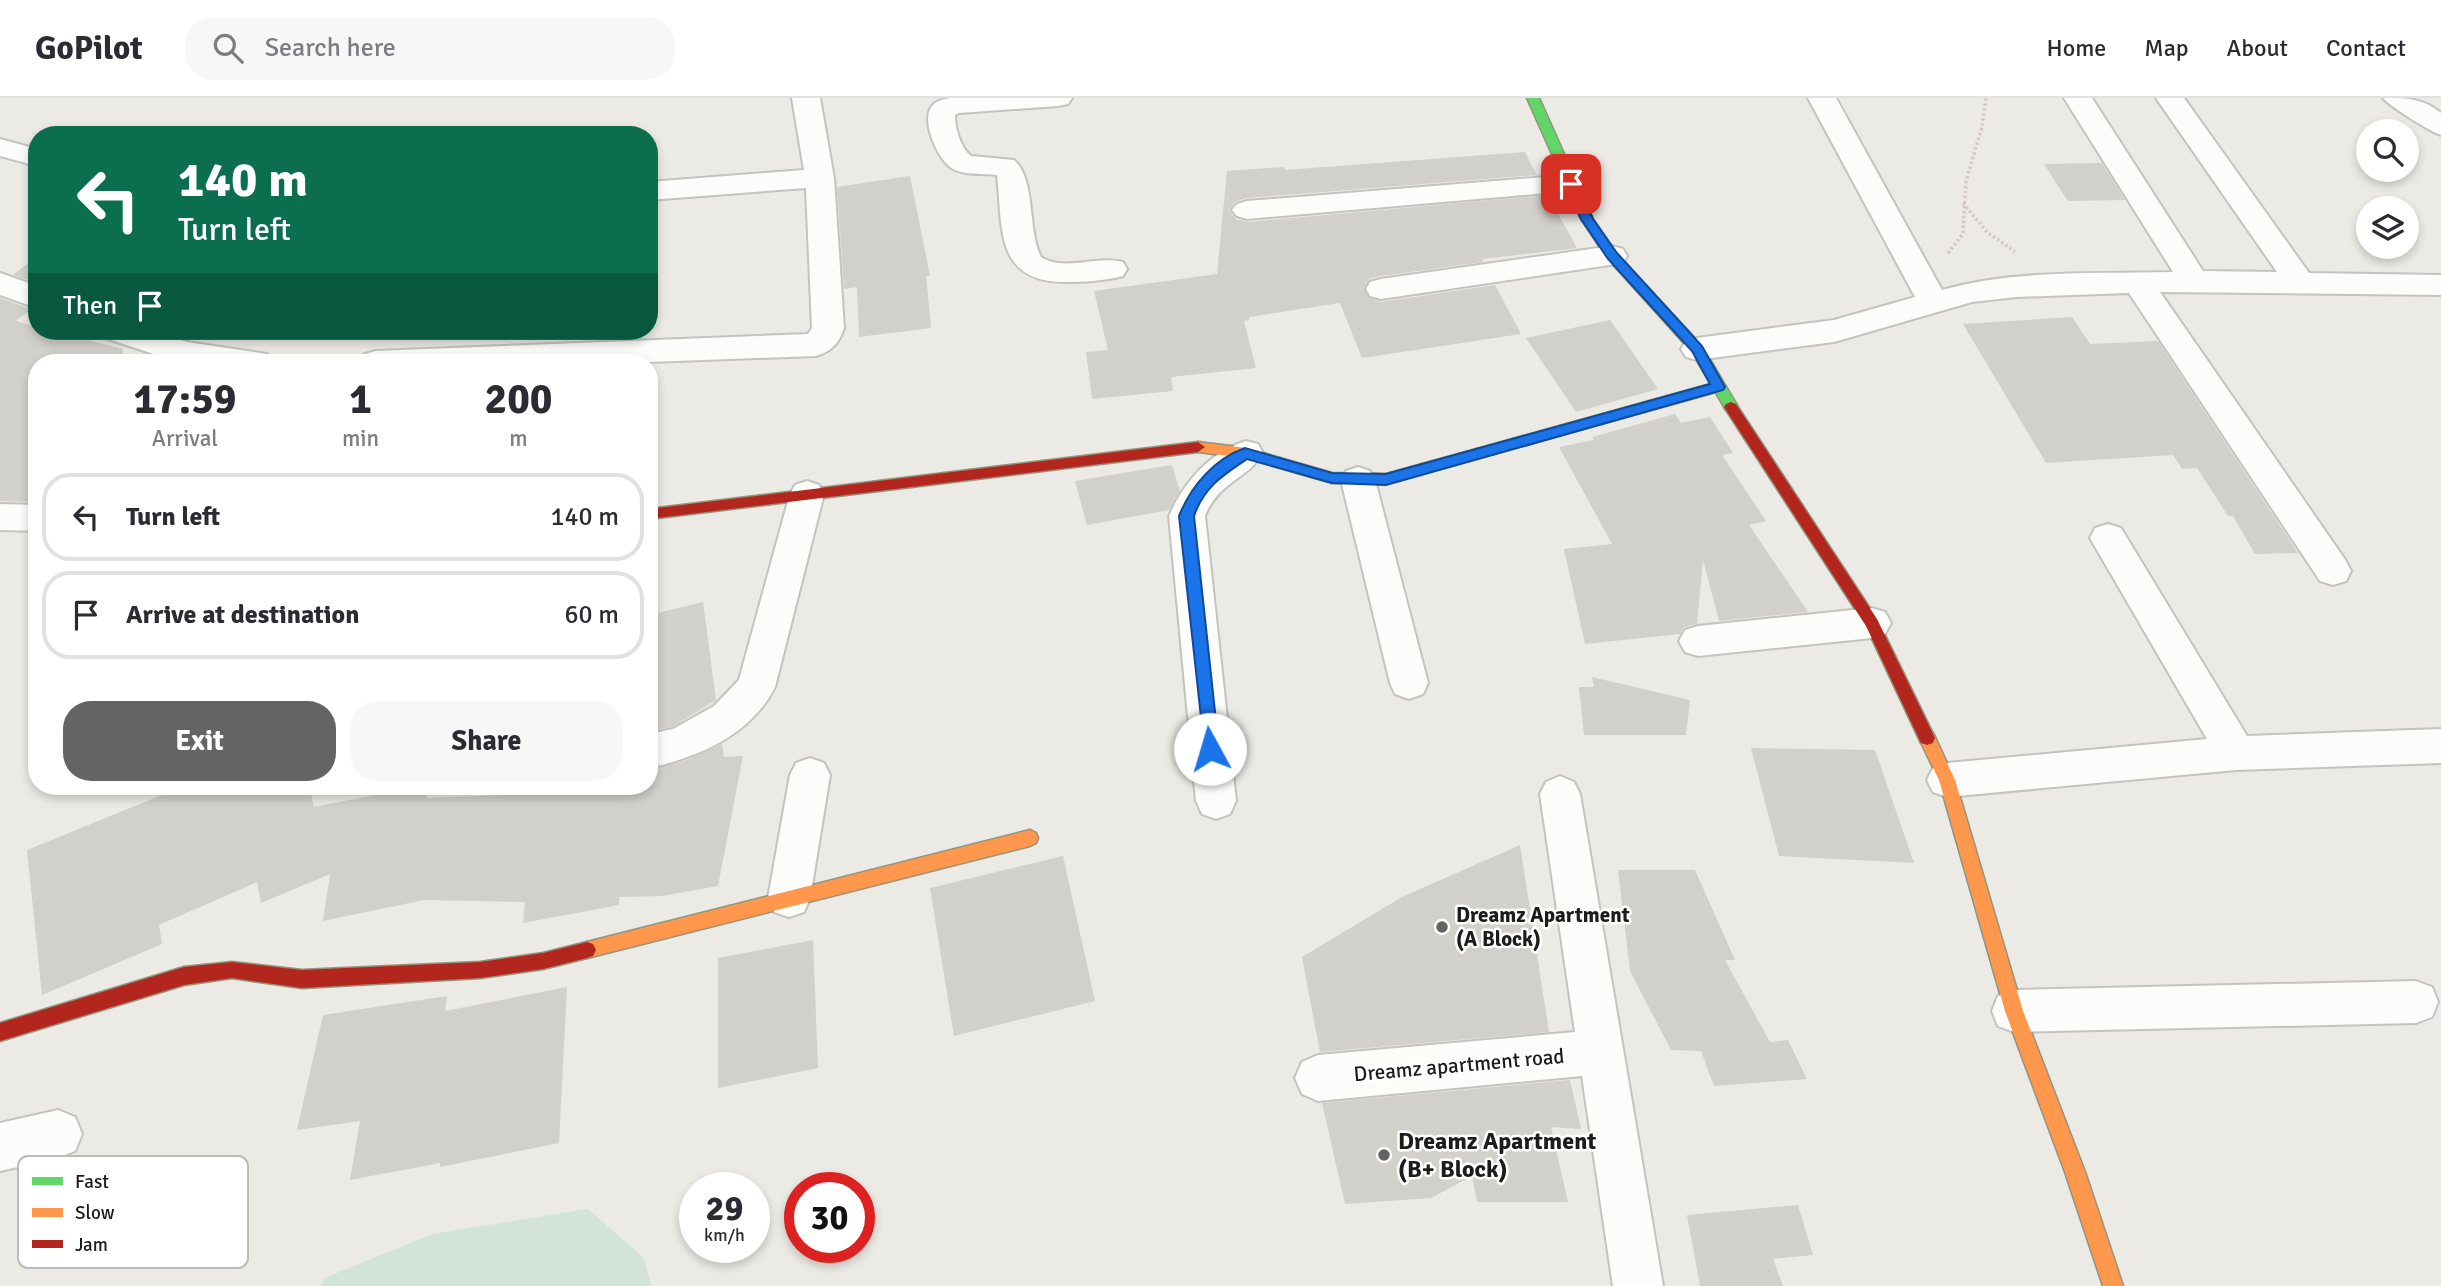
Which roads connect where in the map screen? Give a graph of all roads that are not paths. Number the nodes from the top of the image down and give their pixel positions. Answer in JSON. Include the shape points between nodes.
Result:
{"nodes":[{"id":1,"x":806,"y":98,"type":"edge"},
{"id":2,"x":1058,"y":98,"type":"edge"},
{"id":3,"x":1533,"y":98,"type":"edge"},
{"id":4,"x":1822,"y":98,"type":"edge"},
{"id":5,"x":2078,"y":98,"type":"edge"},
{"id":6,"x":2170,"y":98,"type":"edge"},
{"id":7,"x":2397,"y":98,"type":"edge"},
{"id":8,"x":968,"y":101,"type":"edge"},
{"id":9,"x":2441,"y":127,"type":"edge"},
{"id":10,"x":0,"y":147,"type":"edge"},
{"id":11,"x":28,"y":155,"type":"edge"},
{"id":12,"x":820,"y":178,"type":"junction"},
{"id":13,"x":1571,"y":184,"type":"junction"},
{"id":14,"x":658,"y":190,"type":"edge"},
{"id":15,"x":1247,"y":210,"type":"dead end"},
{"id":16,"x":1612,"y":256,"type":"junction"},
{"id":17,"x":1111,"y":269,"type":"dead end"},
{"id":18,"x":2194,"y":281,"type":"junction"},
{"id":19,"x":0,"y":283,"type":"edge"},
{"id":20,"x":2138,"y":283,"type":"junction"},
{"id":21,"x":2301,"y":284,"type":"junction"},
{"id":22,"x":2441,"y":285,"type":"edge"},
{"id":23,"x":1381,"y":289,"type":"dead end"},
{"id":24,"x":1929,"y":293,"type":"junction"},
{"id":25,"x":28,"y":294,"type":"edge"},
{"id":26,"x":146,"y":340,"type":"edge"},
{"id":27,"x":1697,"y":349,"type":"junction"},
{"id":28,"x":192,"y":354,"type":"edge"},
{"id":29,"x":583,"y":354,"type":"edge"},
{"id":30,"x":1718,"y":387,"type":"junction"},
{"id":31,"x":1245,"y":453,"type":"junction"},
{"id":32,"x":1358,"y":480,"type":"junction"},
{"id":33,"x":807,"y":494,"type":"junction"},
{"id":34,"x":658,"y":513,"type":"edge"},
{"id":35,"x":0,"y":517,"type":"edge"},
{"id":36,"x":28,"y":518,"type":"edge"},
{"id":37,"x":2108,"y":538,"type":"dead end"},
{"id":38,"x":2333,"y":571,"type":"dead end"},
{"id":39,"x":1872,"y":622,"type":"junction"},
{"id":40,"x":1698,"y":641,"type":"dead end"},
{"id":41,"x":1409,"y":683,"type":"dead end"},
{"id":42,"x":2441,"y":746,"type":"edge"},
{"id":43,"x":658,"y":749,"type":"edge"},
{"id":44,"x":2236,"y":753,"type":"junction"},
{"id":45,"x":810,"y":775,"type":"dead end"},
{"id":46,"x":1947,"y":780,"type":"junction"},
{"id":47,"x":1560,"y":794,"type":"dead end"},
{"id":48,"x":1216,"y":801,"type":"dead end"},
{"id":49,"x":1030,"y":838,"type":"dead end"},
{"id":50,"x":789,"y":898,"type":"junction"},
{"id":51,"x":2416,"y":1002,"type":"dead end"},
{"id":52,"x":2014,"y":1011,"type":"junction"},
{"id":53,"x":0,"y":1032,"type":"edge"},
{"id":54,"x":1600,"y":1052,"type":"junction"},
{"id":55,"x":1318,"y":1078,"type":"dead end"},
{"id":56,"x":58,"y":1134,"type":"dead end"},
{"id":57,"x":0,"y":1147,"type":"edge"},
{"id":58,"x":1638,"y":1286,"type":"edge"},
{"id":59,"x":2113,"y":1286,"type":"edge"}],
"edges":[{"from":1,"to":12,"type":"street"},
{"from":2,"to":8,"type":"street"},
{"from":3,"to":13,"type":"street"},
{"from":4,"to":24,"type":"street"},
{"from":5,"to":18,"type":"street"},
{"from":6,"to":21,"type":"street"},
{"from":7,"to":9,"type":"street"},
{"from":8,"to":17,"type":"street","via":[[943,110],[940,117],[950,154],[960,163],[1004,166],[1011,173],[1023,254],[1031,265],[1046,271]]},
{"from":10,"to":11,"type":"street"},
{"from":12,"to":14,"type":"street"},
{"from":12,"to":29,"type":"street","via":[[828,328],[816,345]]},
{"from":13,"to":15,"type":"street"},
{"from":13,"to":16,"type":"street"},
{"from":16,"to":23,"type":"street"},
{"from":16,"to":27,"type":"street"},
{"from":18,"to":20,"type":"street"},
{"from":18,"to":21,"type":"street"},
{"from":19,"to":25,"type":"street"},
{"from":20,"to":24,"type":"street"},
{"from":20,"to":38,"type":"street"},
{"from":21,"to":22,"type":"street"},
{"from":24,"to":27,"type":"street","via":[[1834,331]]},
{"from":26,"to":28,"type":"street"},
{"from":27,"to":30,"type":"street"},
{"from":30,"to":32,"type":"street","via":[[1386,480]]},
{"from":30,"to":39,"type":"street"},
{"from":31,"to":32,"type":"street","via":[[1332,478]]},
{"from":31,"to":33,"type":"street","via":[[1206,446],[1173,449]]},
{"from":31,"to":48,"type":"street","via":[[1209,478],[1187,516]]},
{"from":32,"to":41,"type":"street"},
{"from":33,"to":34,"type":"street"},
{"from":33,"to":43,"type":"street","via":[[756,687],[728,718],[681,744]]},
{"from":35,"to":36,"type":"street"},
{"from":37,"to":44,"type":"street"},
{"from":39,"to":40,"type":"street"},
{"from":39,"to":46,"type":"street"},
{"from":42,"to":44,"type":"street"},
{"from":44,"to":46,"type":"street"},
{"from":45,"to":50,"type":"street"},
{"from":46,"to":52,"type":"street"},
{"from":47,"to":54,"type":"street"},
{"from":49,"to":50,"type":"street"},
{"from":50,"to":53,"type":"street","via":[[543,961],[480,970],[302,979],[232,970],[184,976]]},
{"from":51,"to":52,"type":"street"},
{"from":52,"to":59,"type":"street"},
{"from":54,"to":55,"type":"street","name":"Dreamz apartment road"},
{"from":54,"to":58,"type":"street"},
{"from":56,"to":57,"type":"street"}]}
